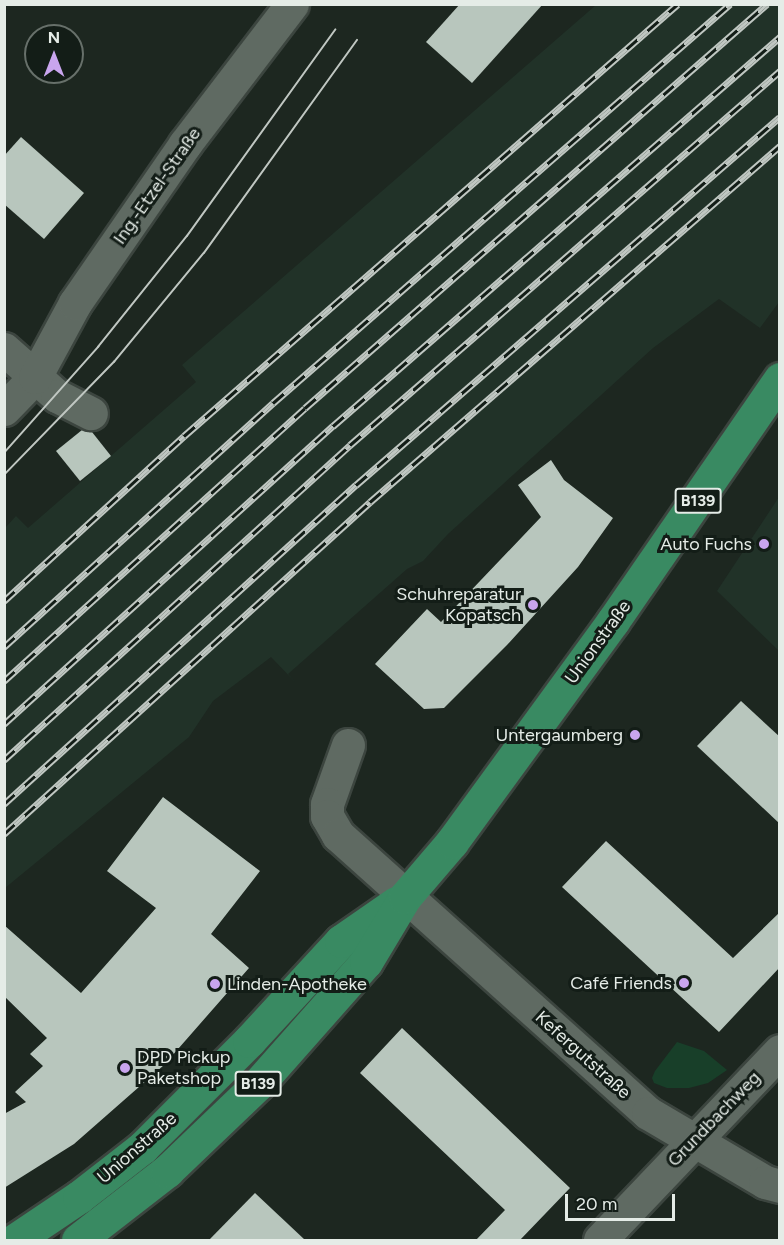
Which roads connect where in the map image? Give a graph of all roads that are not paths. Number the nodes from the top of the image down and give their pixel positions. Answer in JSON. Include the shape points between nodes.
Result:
{"nodes":[{"id":1,"x":292,"y":4,"type":"edge"},
{"id":2,"x":4,"y":349,"type":"edge"},
{"id":3,"x":35,"y":377,"type":"junction"},
{"id":4,"x":780,"y":379,"type":"edge"},
{"id":5,"x":4,"y":409,"type":"edge"},
{"id":6,"x":91,"y":413,"type":"dead end"},
{"id":7,"x":348,"y":745,"type":"dead end"},
{"id":8,"x":405,"y":897,"type":"junction"},
{"id":9,"x":780,"y":1051,"type":"edge"},
{"id":10,"x":694,"y":1140,"type":"junction"},
{"id":11,"x":780,"y":1186,"type":"edge"},
{"id":12,"x":15,"y":1240,"type":"edge"},
{"id":13,"x":78,"y":1240,"type":"edge"},
{"id":14,"x":600,"y":1240,"type":"edge"}],
"edges":[{"from":1,"to":3,"type":"street","name":"Ing.-Etzel-Straße","via":[[185,144],[75,303]]},
{"from":2,"to":3,"type":"street"},
{"from":3,"to":5,"type":"street","name":"Ing.-Etzel-Straße"},
{"from":3,"to":6,"type":"street","via":[[57,396]]},
{"from":4,"to":8,"type":"main road","name":"Unionstraße","number":"B139","via":[[613,621],[452,842]]},
{"from":7,"to":8,"type":"street","via":[[331,786],[327,816],[338,835]]},
{"from":8,"to":10,"type":"street","name":"Kefergutstraße","via":[[648,1113]]},
{"from":8,"to":12,"type":"main road","name":"Unionstraße","number":"B139","via":[[341,941],[143,1147]]},
{"from":8,"to":13,"type":"main road","name":"Unionstraße","number":"B139","via":[[366,962],[258,1084],[167,1171]]},
{"from":9,"to":10,"type":"street","name":"Grundbachweg"},
{"from":10,"to":11,"type":"street","name":"Kefergutstraße","via":[[765,1182]]},
{"from":10,"to":14,"type":"street","name":"Grundbachweg"}]}
